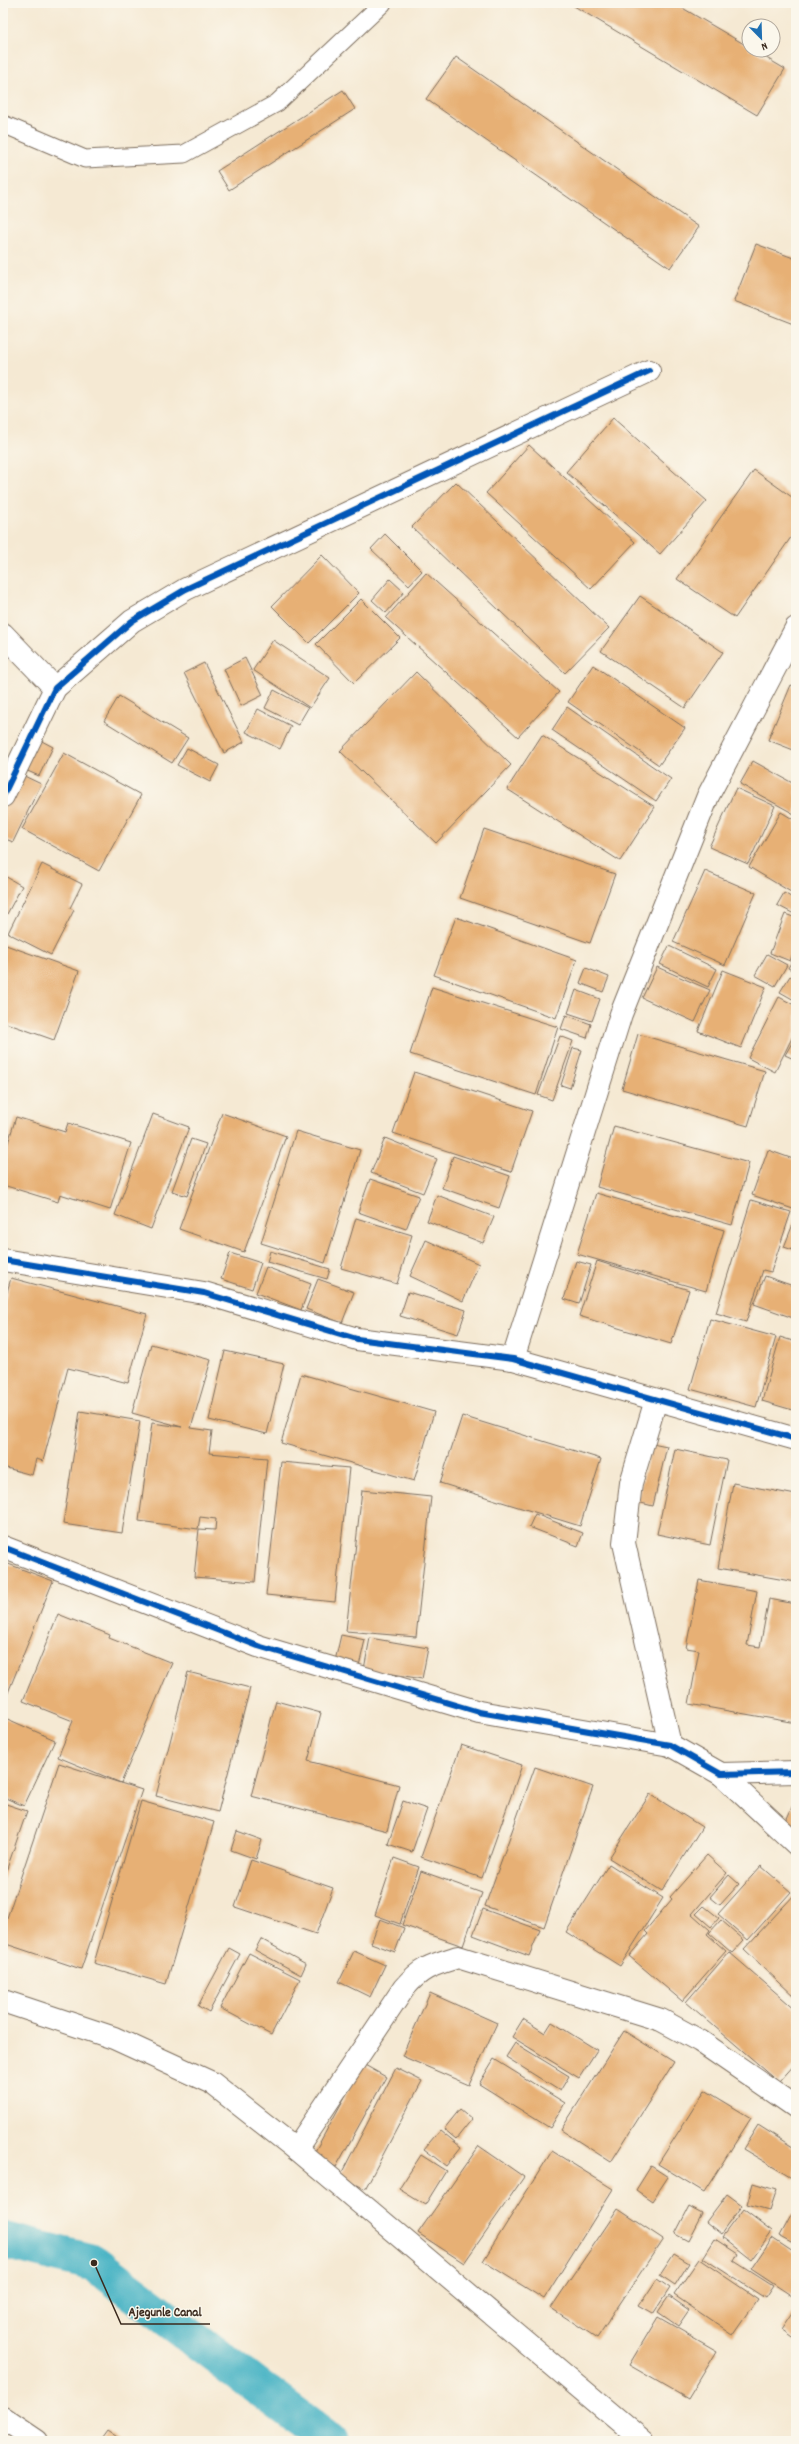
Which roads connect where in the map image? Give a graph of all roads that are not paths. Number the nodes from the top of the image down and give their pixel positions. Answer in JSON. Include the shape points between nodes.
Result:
{"nodes":[{"id":1,"x":383,"y":3,"type":"edge"},
{"id":2,"x":3,"y":124,"type":"edge"},
{"id":3,"x":649,"y":371,"type":"dead end"},
{"id":4,"x":796,"y":628,"type":"edge"},
{"id":5,"x":3,"y":634,"type":"edge"},
{"id":6,"x":55,"y":688,"type":"junction"},
{"id":7,"x":3,"y":796,"type":"edge"},
{"id":8,"x":3,"y":1260,"type":"edge"},
{"id":9,"x":513,"y":1358,"type":"junction"},
{"id":10,"x":656,"y":1400,"type":"junction"},
{"id":11,"x":796,"y":1440,"type":"edge"},
{"id":12,"x":3,"y":1547,"type":"edge"},
{"id":13,"x":670,"y":1745,"type":"junction"},
{"id":14,"x":796,"y":1772,"type":"edge"},
{"id":15,"x":721,"y":1774,"type":"junction"},
{"id":16,"x":796,"y":1844,"type":"edge"},
{"id":17,"x":3,"y":2001,"type":"edge"},
{"id":18,"x":796,"y":2107,"type":"edge"},
{"id":19,"x":296,"y":2148,"type":"junction"},
{"id":20,"x":3,"y":2418,"type":"edge"},
{"id":21,"x":37,"y":2441,"type":"edge"},
{"id":22,"x":643,"y":2441,"type":"edge"}],
"edges":[{"from":1,"to":2,"type":"lane","via":[[277,103],[184,154],[85,159]]},
{"from":3,"to":6,"type":"street","via":[[186,589],[132,621]]},
{"from":4,"to":9,"type":"street","via":[[708,796],[621,1014]]},
{"from":5,"to":6,"type":"street"},
{"from":6,"to":7,"type":"street"},
{"from":8,"to":9,"type":"street","via":[[204,1293],[357,1339]]},
{"from":9,"to":10,"type":"street"},
{"from":10,"to":11,"type":"street"},
{"from":10,"to":13,"type":"street","via":[[631,1483],[624,1543]]},
{"from":12,"to":13,"type":"street","via":[[258,1646],[464,1707]]},
{"from":13,"to":15,"type":"street"},
{"from":14,"to":15,"type":"street"},
{"from":15,"to":16,"type":"street"},
{"from":17,"to":19,"type":"street","via":[[114,2038],[212,2083]]},
{"from":18,"to":19,"type":"street","via":[[700,2041],[661,2020],[458,1957],[418,1972],[404,1988]]},
{"from":19,"to":22,"type":"street"},
{"from":20,"to":21,"type":"street"}]}
